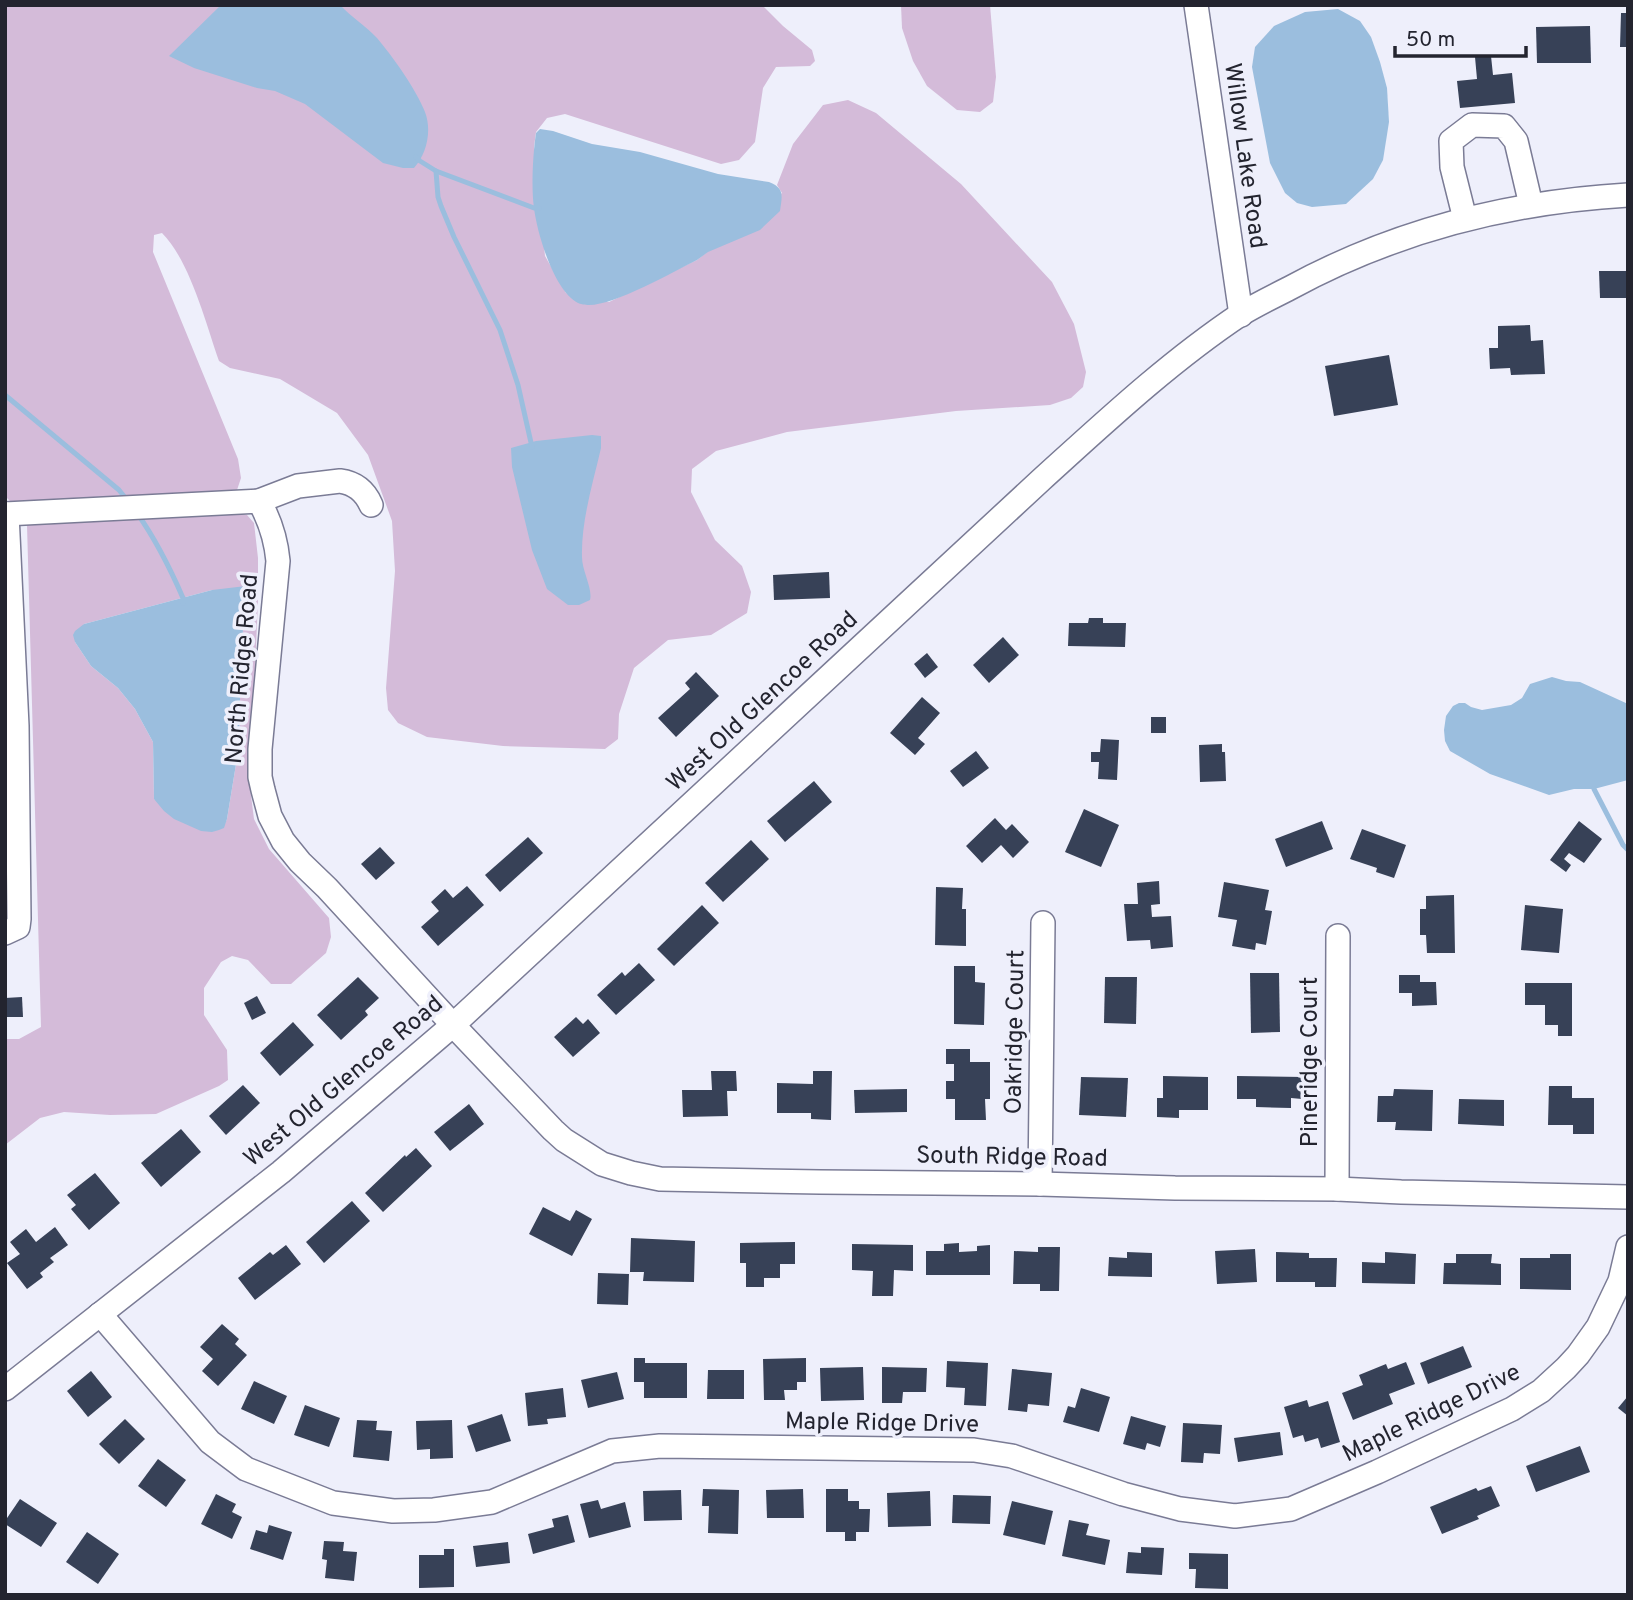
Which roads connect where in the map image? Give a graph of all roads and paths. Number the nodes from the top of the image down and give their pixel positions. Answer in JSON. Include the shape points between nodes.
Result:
{"nodes":[{"id":1,"x":1196,"y":5,"type":"edge"},
{"id":2,"x":1628,"y":195,"type":"edge"},
{"id":3,"x":1531,"y":205,"type":"junction"},
{"id":4,"x":1465,"y":219,"type":"junction"},
{"id":5,"x":1241,"y":315,"type":"junction"},
{"id":6,"x":259,"y":501,"type":"junction"},
{"id":7,"x":371,"y":505,"type":"dead end"},
{"id":8,"x":6,"y":514,"type":"edge"},
{"id":9,"x":11,"y":726,"type":"edge"},
{"id":10,"x":1043,"y":923,"type":"dead end"},
{"id":11,"x":5,"y":933,"type":"edge"},
{"id":12,"x":1338,"y":936,"type":"dead end"},
{"id":13,"x":453,"y":1025,"type":"junction"},
{"id":14,"x":1040,"y":1184,"type":"junction"},
{"id":15,"x":1337,"y":1189,"type":"junction"},
{"id":16,"x":1628,"y":1197,"type":"edge"},
{"id":17,"x":1628,"y":1247,"type":"edge"},
{"id":18,"x":100,"y":1314,"type":"junction"},
{"id":19,"x":5,"y":1389,"type":"edge"}],
"edges":[{"from":1,"to":5,"type":"street","name":"Willow Lake Road"},
{"from":2,"to":3,"type":"street","name":"West Old Glencoe Road"},
{"from":3,"to":4,"type":"street","name":"West Old Glencoe Road"},
{"from":3,"to":4,"type":"street","via":[[1516,141],[1504,126],[1472,125],[1451,141],[1452,167]]},
{"from":4,"to":5,"type":"street","name":"West Old Glencoe Road","via":[[1378,246]]},
{"from":5,"to":13,"type":"street","name":"West Old Glencoe Road","via":[[1130,400],[1041,480]]},
{"from":6,"to":7,"type":"street","via":[[298,486],[340,481],[358,487]]},
{"from":6,"to":8,"type":"street"},
{"from":6,"to":13,"type":"street","name":"North Ridge Road","via":[[272,527],[278,561],[260,749],[260,777],[270,816],[300,862]]},
{"from":8,"to":9,"type":"street"},
{"from":9,"to":11,"type":"street","via":[[19,919],[18,927]]},
{"from":10,"to":14,"type":"street","name":"Oakridge Court"},
{"from":12,"to":15,"type":"street","name":"Pineridge Court"},
{"from":13,"to":14,"type":"street","name":"South Ridge Road","via":[[564,1140],[603,1164],[631,1173],[660,1179]]},
{"from":13,"to":18,"type":"street","name":"West Old Glencoe Road","via":[[281,1172]]},
{"from":14,"to":15,"type":"street","name":"South Ridge Road"},
{"from":15,"to":16,"type":"street","name":"South Ridge Road"},
{"from":17,"to":18,"type":"street","name":"Maple Ridge Drive","via":[[1619,1281],[1598,1327],[1541,1391],[1512,1409],[1291,1508],[1235,1516],[1123,1494],[1012,1456],[974,1450],[660,1446],[612,1451],[492,1502],[393,1511],[333,1503],[246,1469],[210,1442]]},
{"from":18,"to":19,"type":"street","name":"West Old Glencoe Road"}]}
